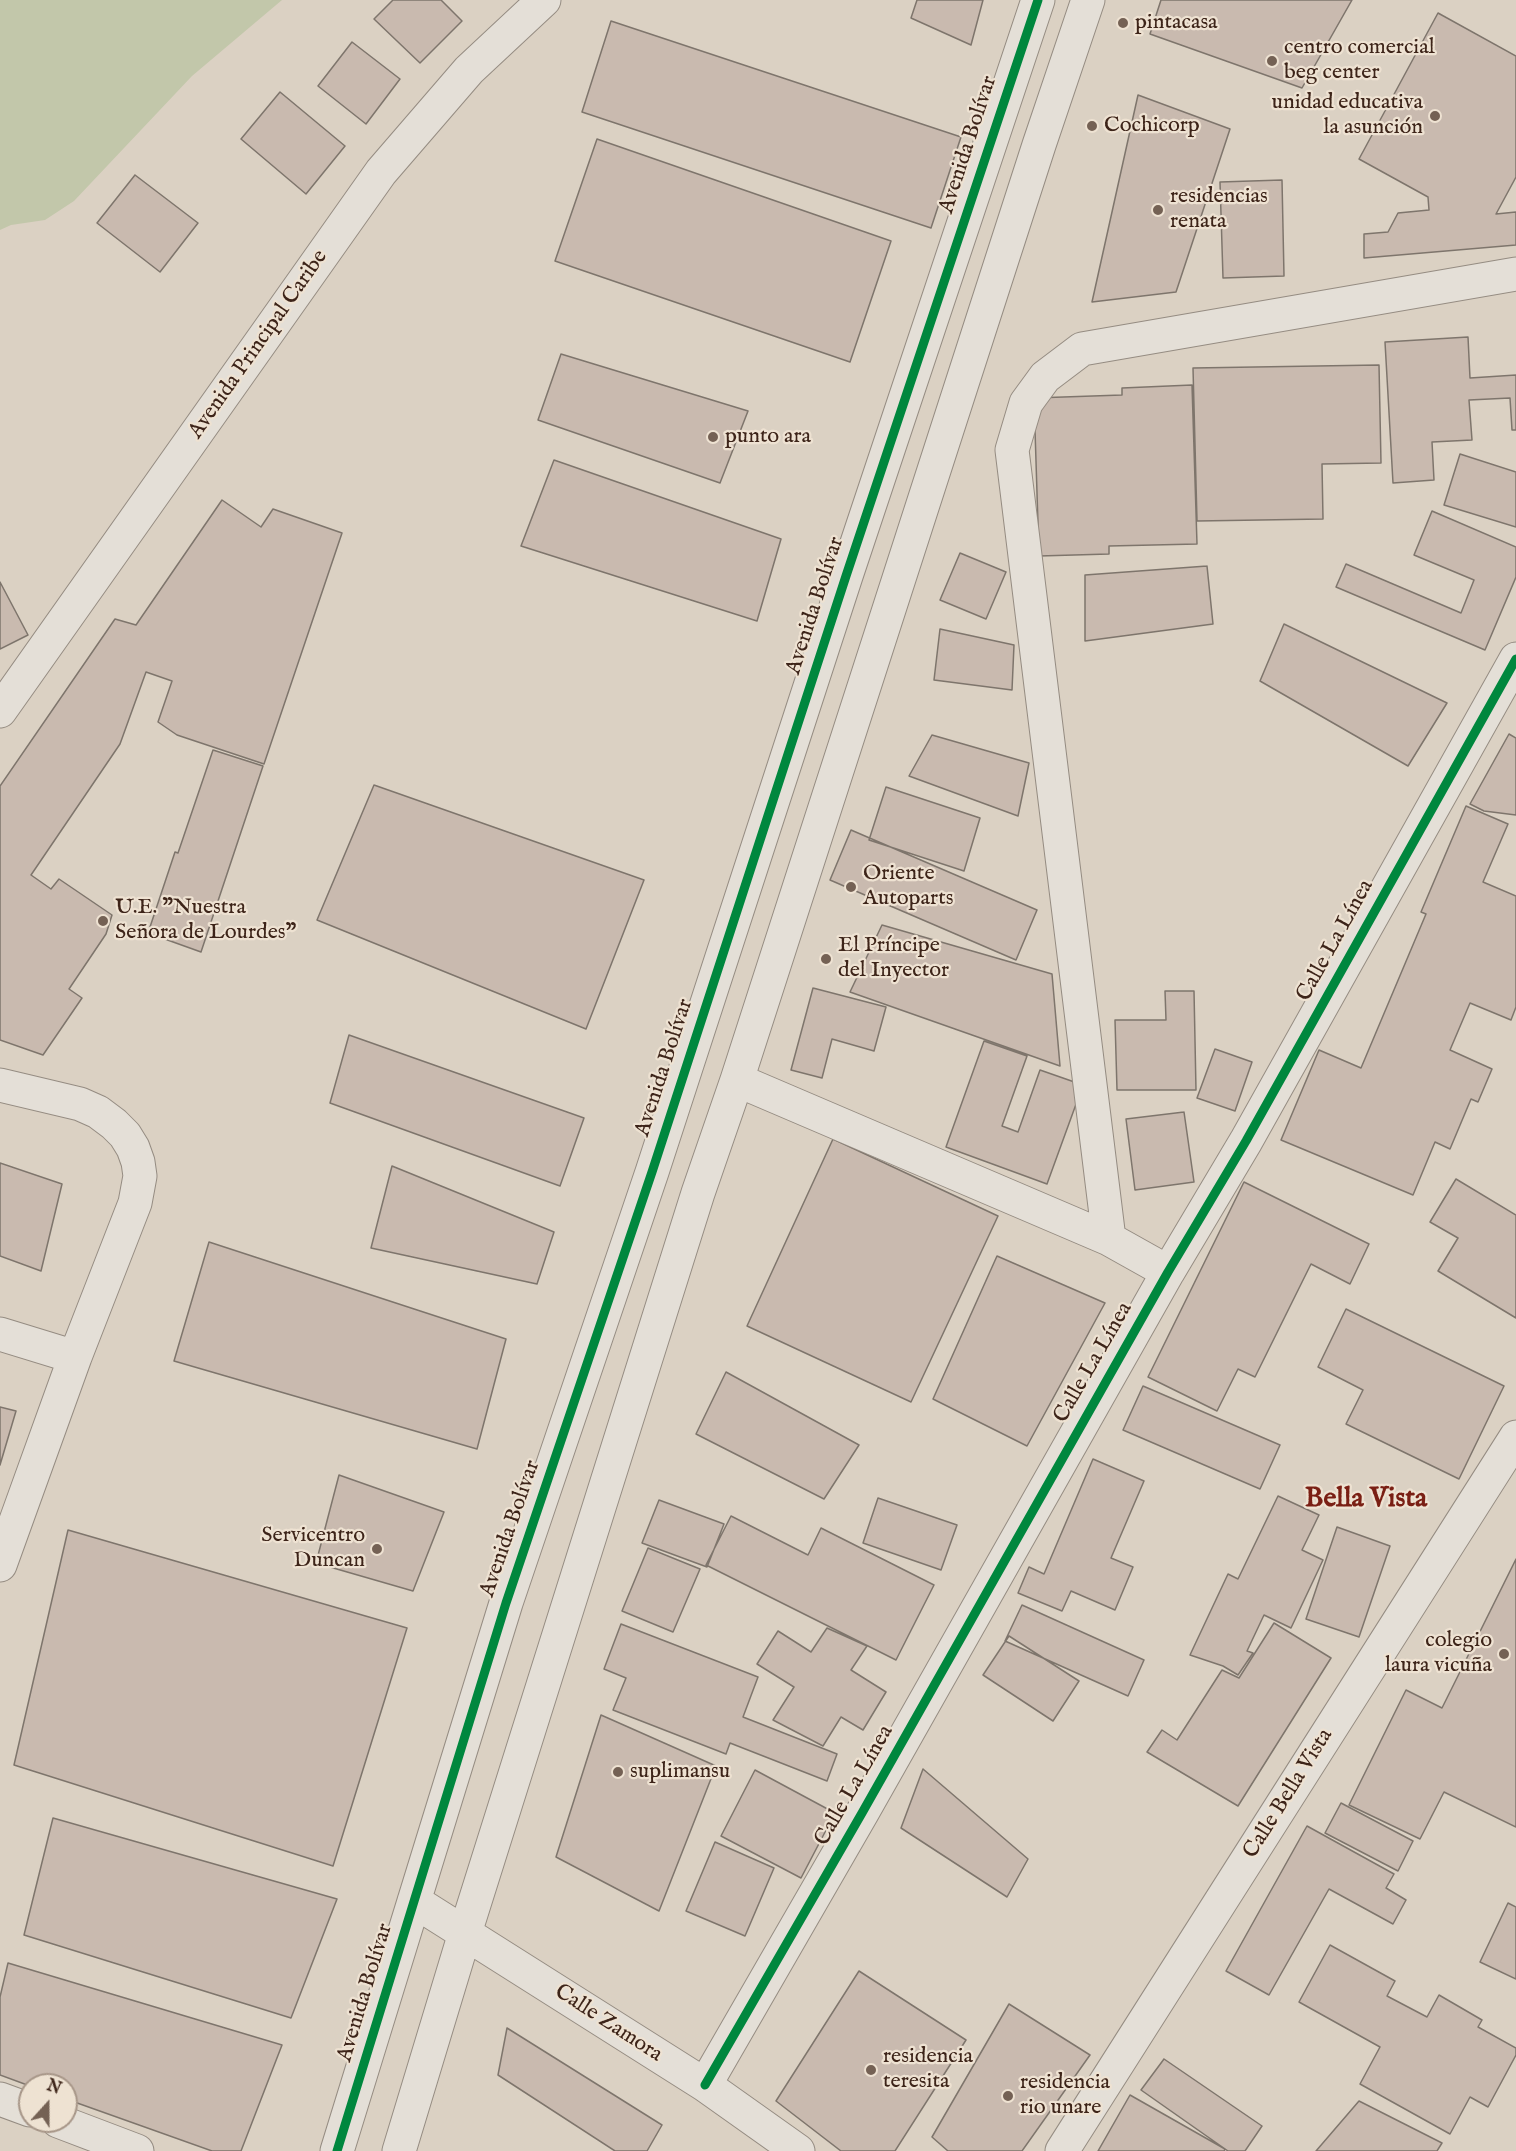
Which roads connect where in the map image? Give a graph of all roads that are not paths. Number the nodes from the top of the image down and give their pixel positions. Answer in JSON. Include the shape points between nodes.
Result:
{"nodes":[{"id":1,"x":544,"y":0,"type":"edge"},
{"id":2,"x":1038,"y":0,"type":"edge"},
{"id":3,"x":1088,"y":0,"type":"edge"},
{"id":4,"x":1516,"y":274,"type":"edge"},
{"id":5,"x":1516,"y":659,"type":"edge"},
{"id":6,"x":0,"y":711,"type":"edge"},
{"id":7,"x":737,"y":1080,"type":"junction"},
{"id":8,"x":0,"y":1085,"type":"edge"},
{"id":9,"x":1109,"y":1239,"type":"junction"},
{"id":10,"x":1168,"y":1272,"type":"junction"},
{"id":11,"x":0,"y":1334,"type":"edge"},
{"id":12,"x":75,"y":1357,"type":"junction"},
{"id":13,"x":1516,"y":1437,"type":"edge"},
{"id":14,"x":0,"y":1565,"type":"edge"},
{"id":15,"x":414,"y":1901,"type":"junction"},
{"id":16,"x":465,"y":1933,"type":"junction"},
{"id":17,"x":705,"y":2085,"type":"junction"},
{"id":18,"x":0,"y":2099,"type":"edge"},
{"id":19,"x":18,"y":2106,"type":"edge"},
{"id":20,"x":78,"y":2129,"type":"edge"},
{"id":21,"x":137,"y":2151,"type":"edge"},
{"id":22,"x":337,"y":2151,"type":"edge"},
{"id":23,"x":399,"y":2151,"type":"edge"},
{"id":24,"x":798,"y":2151,"type":"edge"},
{"id":25,"x":1062,"y":2151,"type":"edge"}],
"edges":[{"from":1,"to":6,"type":"street","name":"Avenida Principal Caribe","via":[[469,70],[381,172]]},
{"from":2,"to":15,"type":"street","name":"Avenida Bolívar","via":[[506,1603]]},
{"from":3,"to":7,"type":"street"},
{"from":4,"to":9,"type":"street","via":[[1082,349],[1045,377],[1026,403],[1012,450]]},
{"from":5,"to":10,"type":"street","name":"Calle La Línea","via":[[1246,1142]]},
{"from":7,"to":9,"type":"street"},
{"from":7,"to":16,"type":"street"},
{"from":8,"to":12,"type":"street","via":[[80,1104],[98,1113],[125,1135],[138,1162],[140,1176],[135,1203]]},
{"from":9,"to":10,"type":"street"},
{"from":10,"to":17,"type":"street","name":"Calle La Línea"},
{"from":11,"to":12,"type":"street"},
{"from":12,"to":14,"type":"street"},
{"from":13,"to":25,"type":"street","name":"Calle Bella Vista"},
{"from":15,"to":16,"type":"street","name":"Calle Zamora"},
{"from":15,"to":22,"type":"street","name":"Avenida Bolívar"},
{"from":16,"to":17,"type":"street","name":"Calle Zamora"},
{"from":16,"to":23,"type":"street"},
{"from":17,"to":24,"type":"street","name":"Calle Zamora"},
{"from":18,"to":19,"type":"street"},
{"from":20,"to":21,"type":"street"}]}
